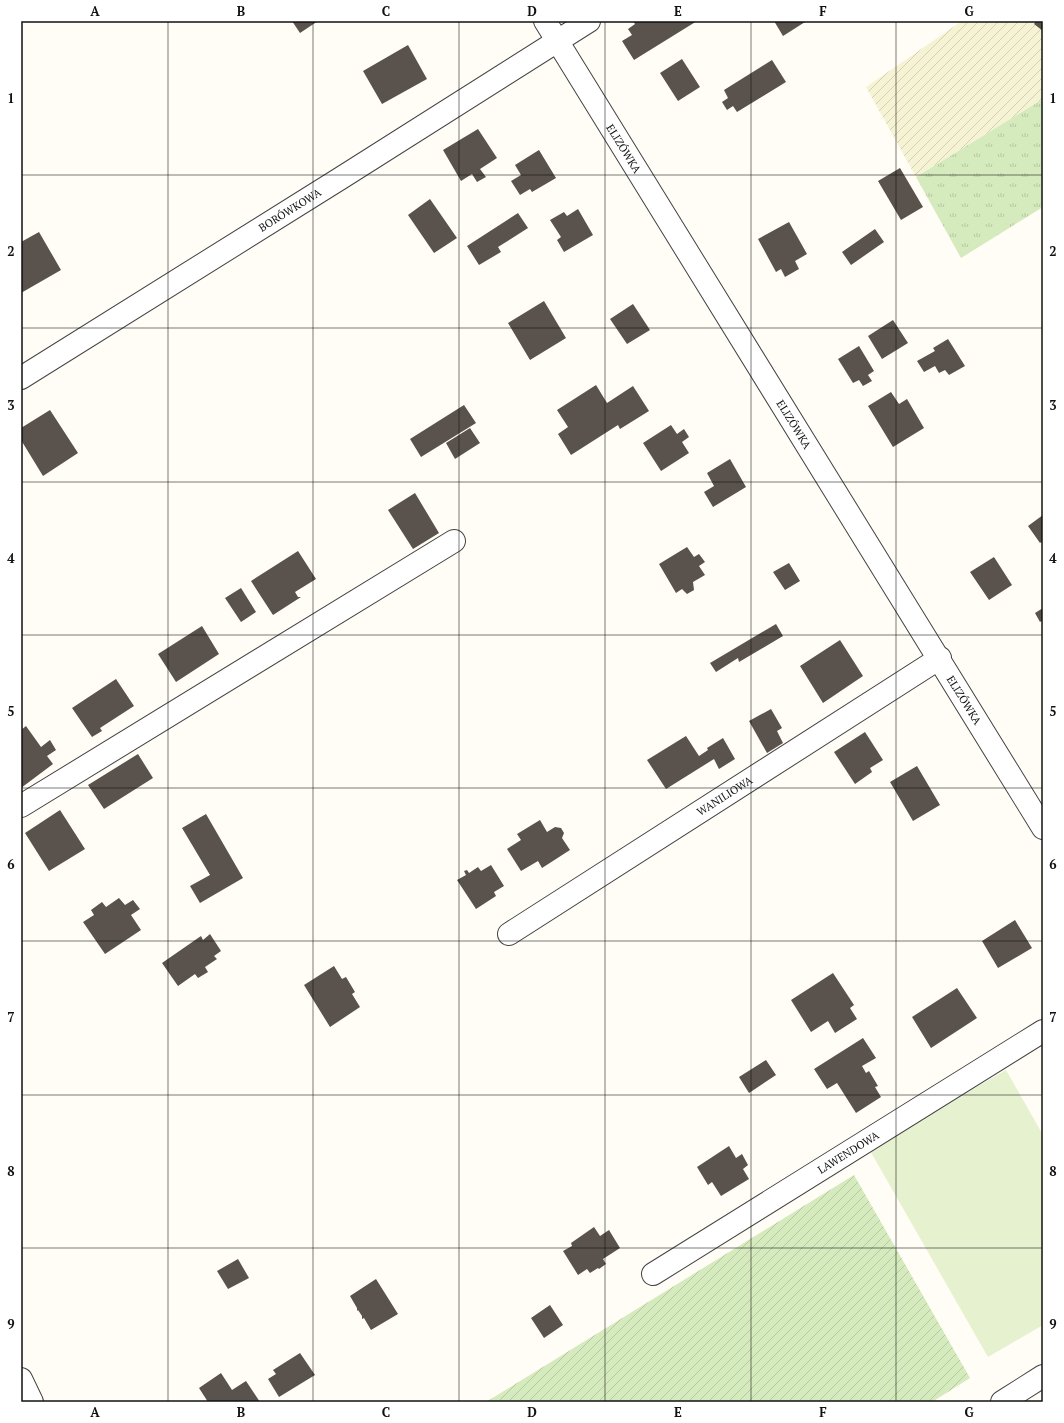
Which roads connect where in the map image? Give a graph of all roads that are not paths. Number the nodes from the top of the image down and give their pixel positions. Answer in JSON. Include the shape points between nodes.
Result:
{"nodes":[{"id":1,"x":545,"y":21,"type":"edge"},
{"id":2,"x":589,"y":21,"type":"edge"},
{"id":3,"x":557,"y":41,"type":"junction"},
{"id":4,"x":21,"y":378,"type":"edge"},
{"id":5,"x":454,"y":542,"type":"dead end"},
{"id":6,"x":940,"y":658,"type":"junction"},
{"id":7,"x":21,"y":806,"type":"edge"},
{"id":8,"x":1043,"y":828,"type":"edge"},
{"id":9,"x":509,"y":934,"type":"dead end"},
{"id":10,"x":1043,"y":1031,"type":"edge"},
{"id":11,"x":653,"y":1274,"type":"dead end"},
{"id":12,"x":1043,"y":1376,"type":"edge"},
{"id":13,"x":21,"y":1379,"type":"edge"},
{"id":14,"x":32,"y":1402,"type":"edge"},
{"id":15,"x":1002,"y":1402,"type":"edge"}],
"edges":[{"from":1,"to":3,"type":"street","name":"ELIZÓWKA"},
{"from":2,"to":3,"type":"street","name":"BORÓWKOWA"},
{"from":3,"to":4,"type":"street","name":"BORÓWKOWA"},
{"from":3,"to":6,"type":"street","name":"ELIZÓWKA"},
{"from":5,"to":7,"type":"street"},
{"from":6,"to":8,"type":"street","name":"ELIZÓWKA"},
{"from":6,"to":9,"type":"street","name":"WANILIOWA"},
{"from":10,"to":11,"type":"street","name":"LAWENDOWA"},
{"from":12,"to":15,"type":"street"},
{"from":13,"to":14,"type":"street"}]}
